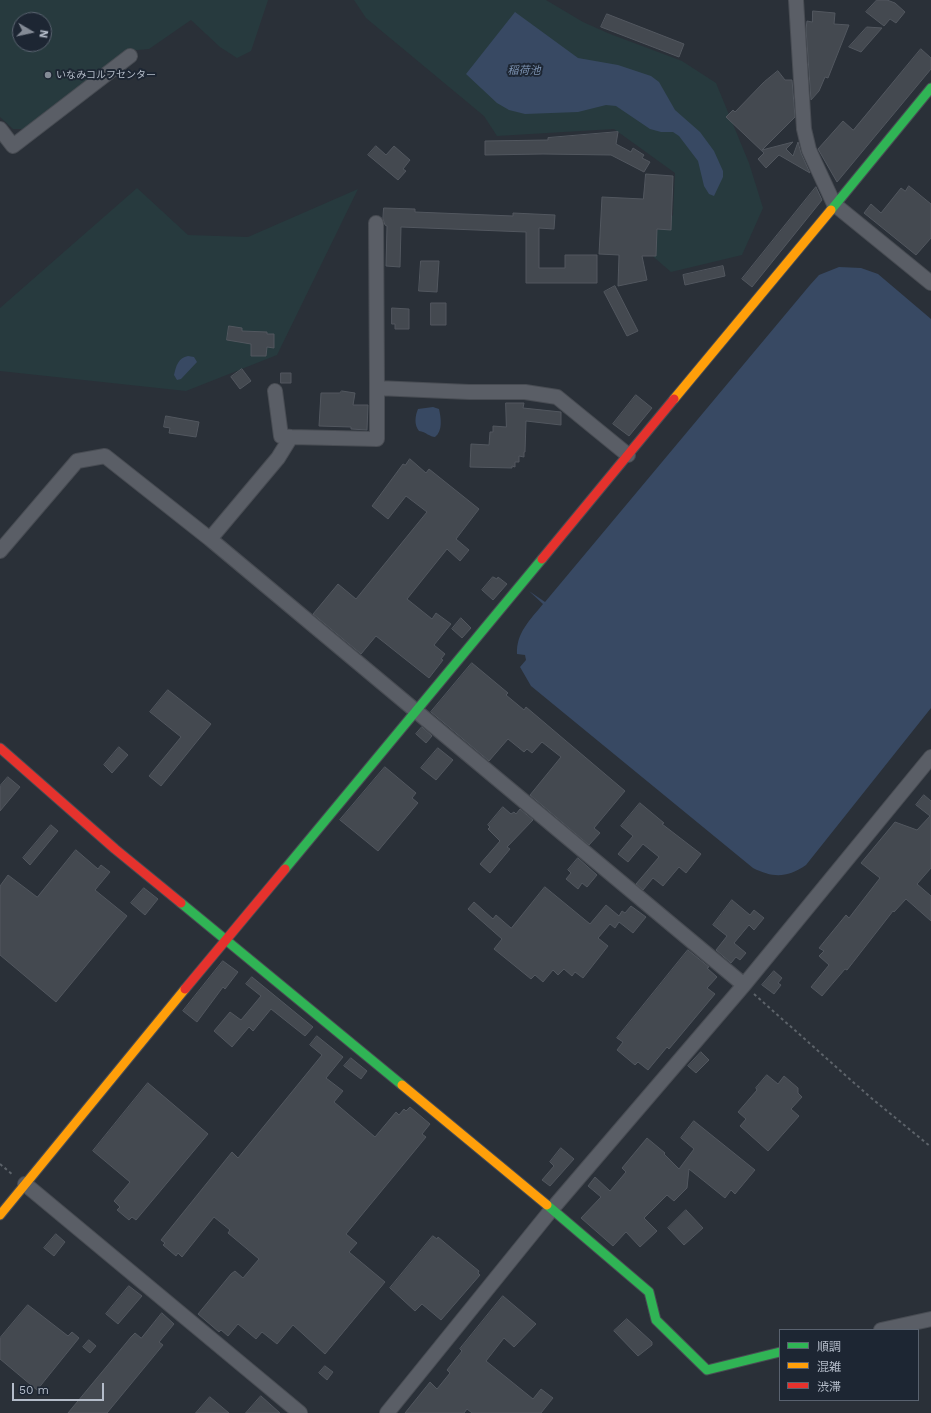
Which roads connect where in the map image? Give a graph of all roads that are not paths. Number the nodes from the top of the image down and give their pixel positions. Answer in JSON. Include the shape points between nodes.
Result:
{"nodes":[{"id":1,"x":796,"y":0,"type":"edge"},
{"id":2,"x":130,"y":56,"type":"dead end"},
{"id":3,"x":931,"y":88,"type":"edge"},
{"id":4,"x":0,"y":129,"type":"edge"},
{"id":5,"x":834,"y":204,"type":"junction"},
{"id":6,"x":376,"y":223,"type":"dead end"},
{"id":7,"x":931,"y":283,"type":"edge"},
{"id":8,"x":377,"y":388,"type":"junction"},
{"id":9,"x":275,"y":391,"type":"dead end"},
{"id":10,"x":291,"y":437,"type":"junction"},
{"id":11,"x":628,"y":455,"type":"junction"},
{"id":12,"x":210,"y":539,"type":"junction"},
{"id":13,"x":0,"y":551,"type":"edge"},
{"id":14,"x":416,"y":711,"type":"junction"},
{"id":15,"x":0,"y":748,"type":"edge"},
{"id":16,"x":931,"y":757,"type":"edge"},
{"id":17,"x":226,"y":939,"type":"junction"},
{"id":18,"x":744,"y":985,"type":"junction"},
{"id":19,"x":25,"y":1184,"type":"junction"},
{"id":20,"x":552,"y":1209,"type":"junction"},
{"id":21,"x":0,"y":1215,"type":"edge"},
{"id":22,"x":931,"y":1319,"type":"edge"},
{"id":23,"x":886,"y":1329,"type":"edge"},
{"id":24,"x":779,"y":1352,"type":"edge"},
{"id":25,"x":300,"y":1413,"type":"edge"},
{"id":26,"x":387,"y":1413,"type":"edge"}],
"edges":[{"from":1,"to":5,"type":"street","via":[[804,128],[809,150]]},
{"from":2,"to":4,"type":"street","via":[[13,146]]},
{"from":3,"to":5,"type":"street"},
{"from":5,"to":7,"type":"street"},
{"from":5,"to":11,"type":"street"},
{"from":6,"to":8,"type":"street"},
{"from":8,"to":10,"type":"street","via":[[377,439]]},
{"from":8,"to":11,"type":"street","via":[[525,392],[558,397]]},
{"from":9,"to":10,"type":"street","via":[[281,436]]},
{"from":10,"to":12,"type":"street","via":[[278,458]]},
{"from":11,"to":14,"type":"street"},
{"from":12,"to":13,"type":"street","via":[[105,456],[77,461]]},
{"from":12,"to":14,"type":"street"},
{"from":14,"to":17,"type":"street"},
{"from":14,"to":18,"type":"street"},
{"from":15,"to":17,"type":"street","via":[[116,849]]},
{"from":16,"to":18,"type":"street"},
{"from":17,"to":19,"type":"street"},
{"from":17,"to":20,"type":"street"},
{"from":18,"to":20,"type":"street"},
{"from":19,"to":21,"type":"street"},
{"from":19,"to":25,"type":"street"},
{"from":20,"to":24,"type":"street","via":[[649,1292],[656,1320],[707,1370]]},
{"from":20,"to":26,"type":"street"},
{"from":22,"to":23,"type":"street"}]}
